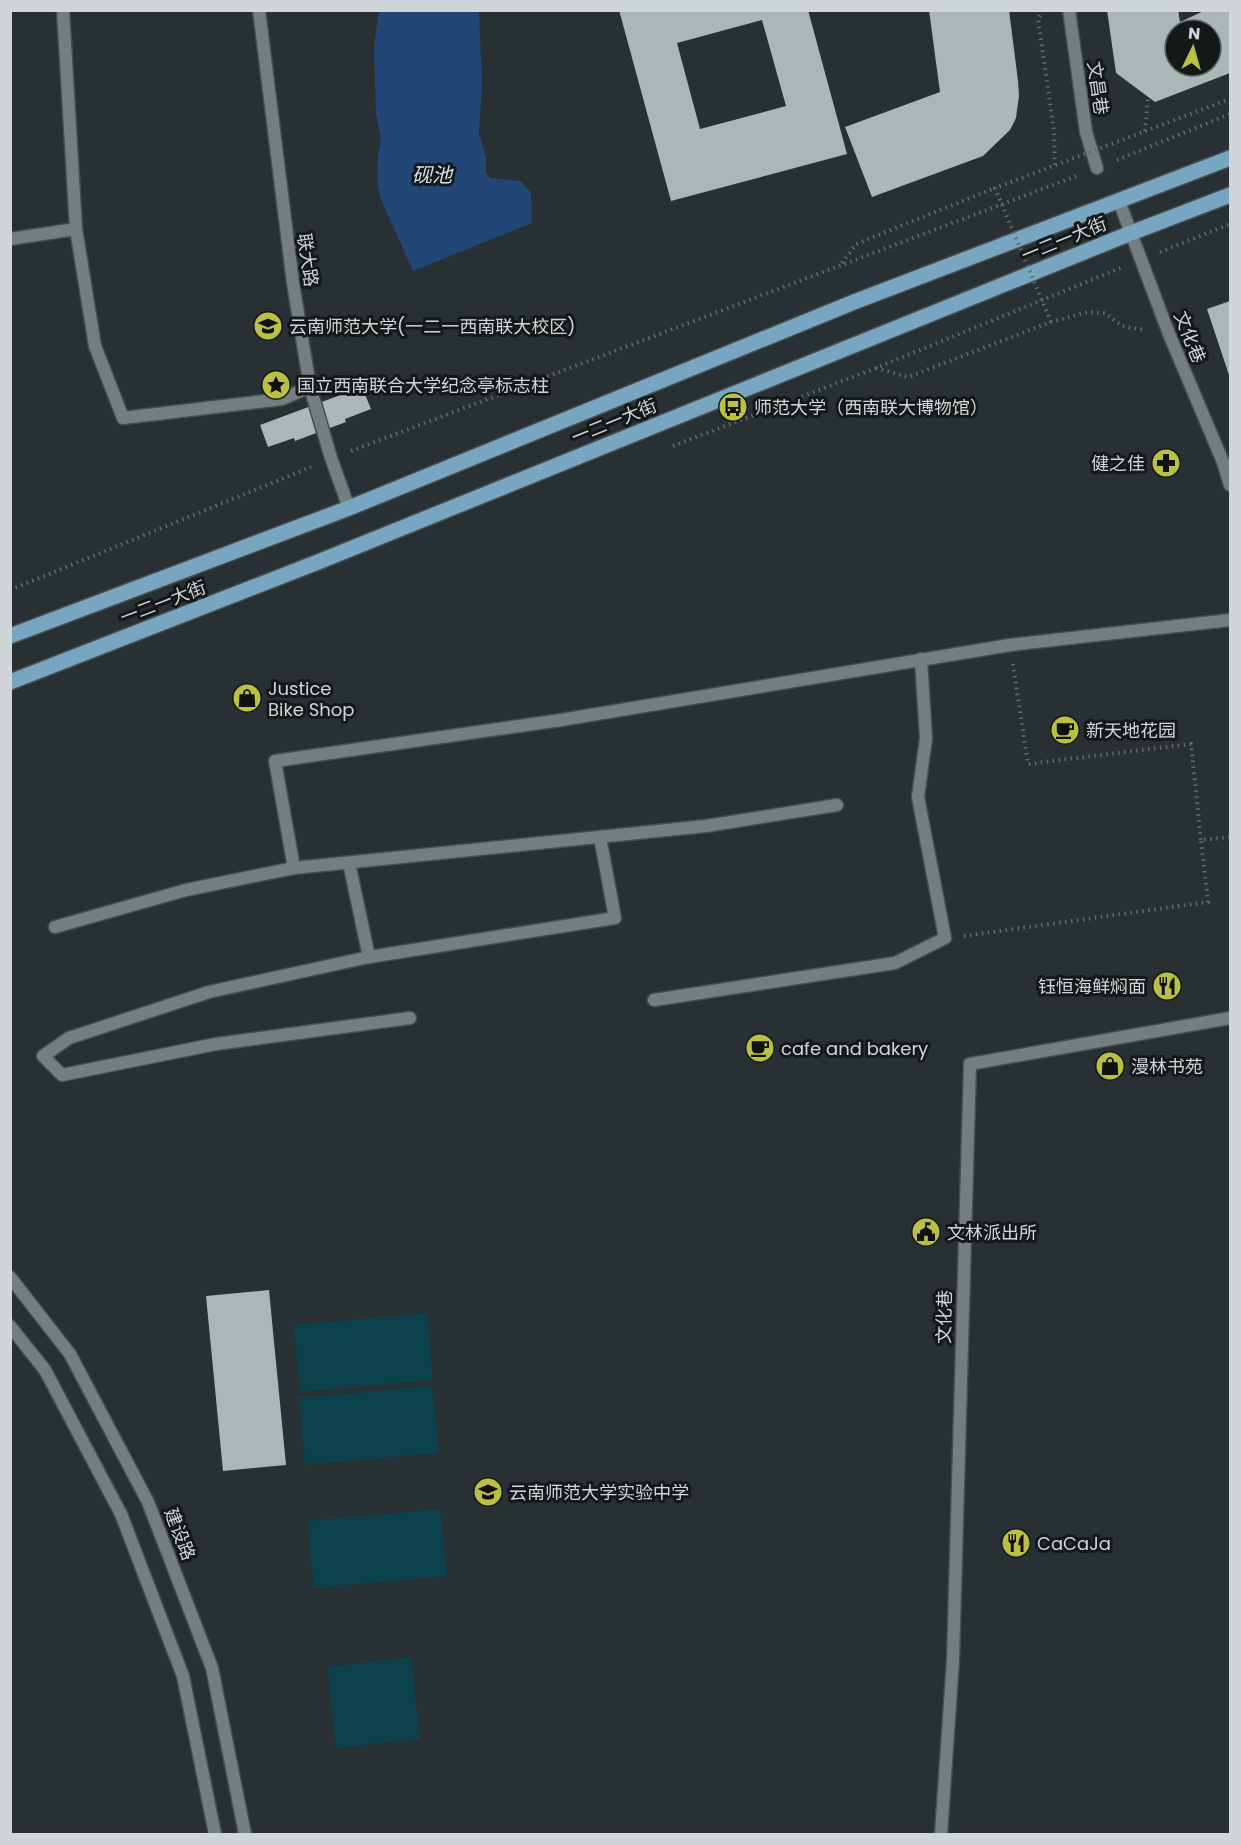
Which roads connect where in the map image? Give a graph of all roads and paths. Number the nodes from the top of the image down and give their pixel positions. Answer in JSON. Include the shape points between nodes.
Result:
{"nodes":[{"id":1,"x":63,"y":10,"type":"edge"},
{"id":2,"x":259,"y":10,"type":"edge"},
{"id":3,"x":1043,"y":10,"type":"edge"},
{"id":4,"x":1069,"y":10,"type":"edge"},
{"id":5,"x":1148,"y":97,"type":"dead end"},
{"id":6,"x":1230,"y":99,"type":"edge"},
{"id":7,"x":1230,"y":114,"type":"edge"},
{"id":8,"x":1146,"y":131,"type":"junction"},
{"id":9,"x":1230,"y":158,"type":"edge"},
{"id":10,"x":1055,"y":165,"type":"junction"},
{"id":11,"x":1097,"y":168,"type":"junction"},
{"id":12,"x":995,"y":188,"type":"junction"},
{"id":13,"x":1230,"y":195,"type":"edge"},
{"id":14,"x":1119,"y":201,"type":"junction"},
{"id":15,"x":76,"y":229,"type":"junction"},
{"id":16,"x":1131,"y":233,"type":"junction"},
{"id":17,"x":10,"y":240,"type":"edge"},
{"id":18,"x":842,"y":264,"type":"junction"},
{"id":19,"x":1051,"y":322,"type":"junction"},
{"id":20,"x":1169,"y":334,"type":"junction"},
{"id":21,"x":876,"y":368,"type":"dead end"},
{"id":22,"x":310,"y":387,"type":"junction"},
{"id":23,"x":331,"y":458,"type":"junction"},
{"id":24,"x":1227,"y":461,"type":"edge"},
{"id":25,"x":1230,"y":485,"type":"edge"},
{"id":26,"x":349,"y":508,"type":"junction"},
{"id":27,"x":10,"y":590,"type":"edge"},
{"id":28,"x":1230,"y":620,"type":"edge"},
{"id":29,"x":10,"y":636,"type":"edge"},
{"id":30,"x":1011,"y":645,"type":"junction"},
{"id":31,"x":921,"y":659,"type":"junction"},
{"id":32,"x":10,"y":682,"type":"edge"},
{"id":33,"x":837,"y":806,"type":"dead end"},
{"id":34,"x":600,"y":837,"type":"junction"},
{"id":35,"x":1230,"y":837,"type":"edge"},
{"id":36,"x":1201,"y":840,"type":"junction"},
{"id":37,"x":349,"y":863,"type":"junction"},
{"id":38,"x":294,"y":868,"type":"junction"},
{"id":39,"x":55,"y":927,"type":"dead end"},
{"id":40,"x":945,"y":939,"type":"junction"},
{"id":41,"x":369,"y":957,"type":"junction"},
{"id":42,"x":654,"y":1000,"type":"dead end"},
{"id":43,"x":410,"y":1018,"type":"dead end"},
{"id":44,"x":1230,"y":1018,"type":"edge"},
{"id":45,"x":10,"y":1277,"type":"edge"},
{"id":46,"x":10,"y":1326,"type":"edge"},
{"id":47,"x":215,"y":1834,"type":"edge"},
{"id":48,"x":245,"y":1834,"type":"edge"},
{"id":49,"x":940,"y":1834,"type":"edge"}],
"edges":[{"from":1,"to":15,"type":"street"},
{"from":2,"to":22,"type":"street","name":"联大路"},
{"from":3,"to":10,"type":"path","via":[[1038,19]]},
{"from":4,"to":11,"type":"street","name":"文昌巷","via":[[1086,132]]},
{"from":5,"to":8,"type":"path"},
{"from":6,"to":8,"type":"path","bridge":true},
{"from":7,"to":11,"type":"path"},
{"from":8,"to":10,"type":"path","bridge":true},
{"from":9,"to":14,"type":"main road","name":"一二一大街"},
{"from":10,"to":12,"type":"path","bridge":true},
{"from":11,"to":18,"type":"path"},
{"from":12,"to":18,"type":"path","via":[[856,244]]},
{"from":12,"to":19,"type":"path","bridge":true},
{"from":13,"to":16,"type":"main road","name":"一二一大街"},
{"from":14,"to":16,"type":"street","name":"文化巷"},
{"from":14,"to":26,"type":"main road","name":"一二一大街","via":[[854,302]]},
{"from":15,"to":17,"type":"street"},
{"from":15,"to":22,"type":"street","via":[[95,346],[123,418],[282,399]]},
{"from":16,"to":20,"type":"street","name":"文化巷"},
{"from":16,"to":32,"type":"main road","name":"一二一大街","via":[[318,562]]},
{"from":18,"to":23,"type":"path"},
{"from":19,"to":20,"type":"path","via":[[1088,312],[1105,313],[1122,326]]},
{"from":19,"to":21,"type":"path","via":[[908,377]]},
{"from":20,"to":24,"type":"street","name":"文化巷"},
{"from":22,"to":23,"type":"street","name":"联大路"},
{"from":23,"to":26,"type":"street","name":"联大路"},
{"from":23,"to":27,"type":"path"},
{"from":24,"to":25,"type":"street","name":"文化巷"},
{"from":26,"to":29,"type":"main road","name":"一二一大街"},
{"from":28,"to":30,"type":"street"},
{"from":30,"to":31,"type":"street"},
{"from":30,"to":36,"type":"path","via":[[1028,764],[1191,744]]},
{"from":31,"to":38,"type":"street","via":[[561,720],[275,761]]},
{"from":31,"to":40,"type":"street","via":[[926,738],[918,797]]},
{"from":33,"to":34,"type":"street"},
{"from":34,"to":37,"type":"street"},
{"from":34,"to":41,"type":"street","via":[[615,918]]},
{"from":35,"to":36,"type":"path"},
{"from":36,"to":40,"type":"path","via":[[1208,903]]},
{"from":37,"to":38,"type":"street"},
{"from":37,"to":41,"type":"street"},
{"from":38,"to":39,"type":"street","via":[[186,890]]},
{"from":40,"to":42,"type":"street","via":[[895,963]]},
{"from":41,"to":43,"type":"street","via":[[209,992],[69,1038],[43,1056],[62,1075],[216,1044]]},
{"from":44,"to":49,"type":"street","name":"文化巷","via":[[970,1064],[953,1660]]},
{"from":45,"to":48,"type":"street","name":"建设路","via":[[70,1354],[148,1502],[212,1668]]},
{"from":46,"to":47,"type":"street","via":[[45,1370],[121,1514],[183,1676]]}]}
